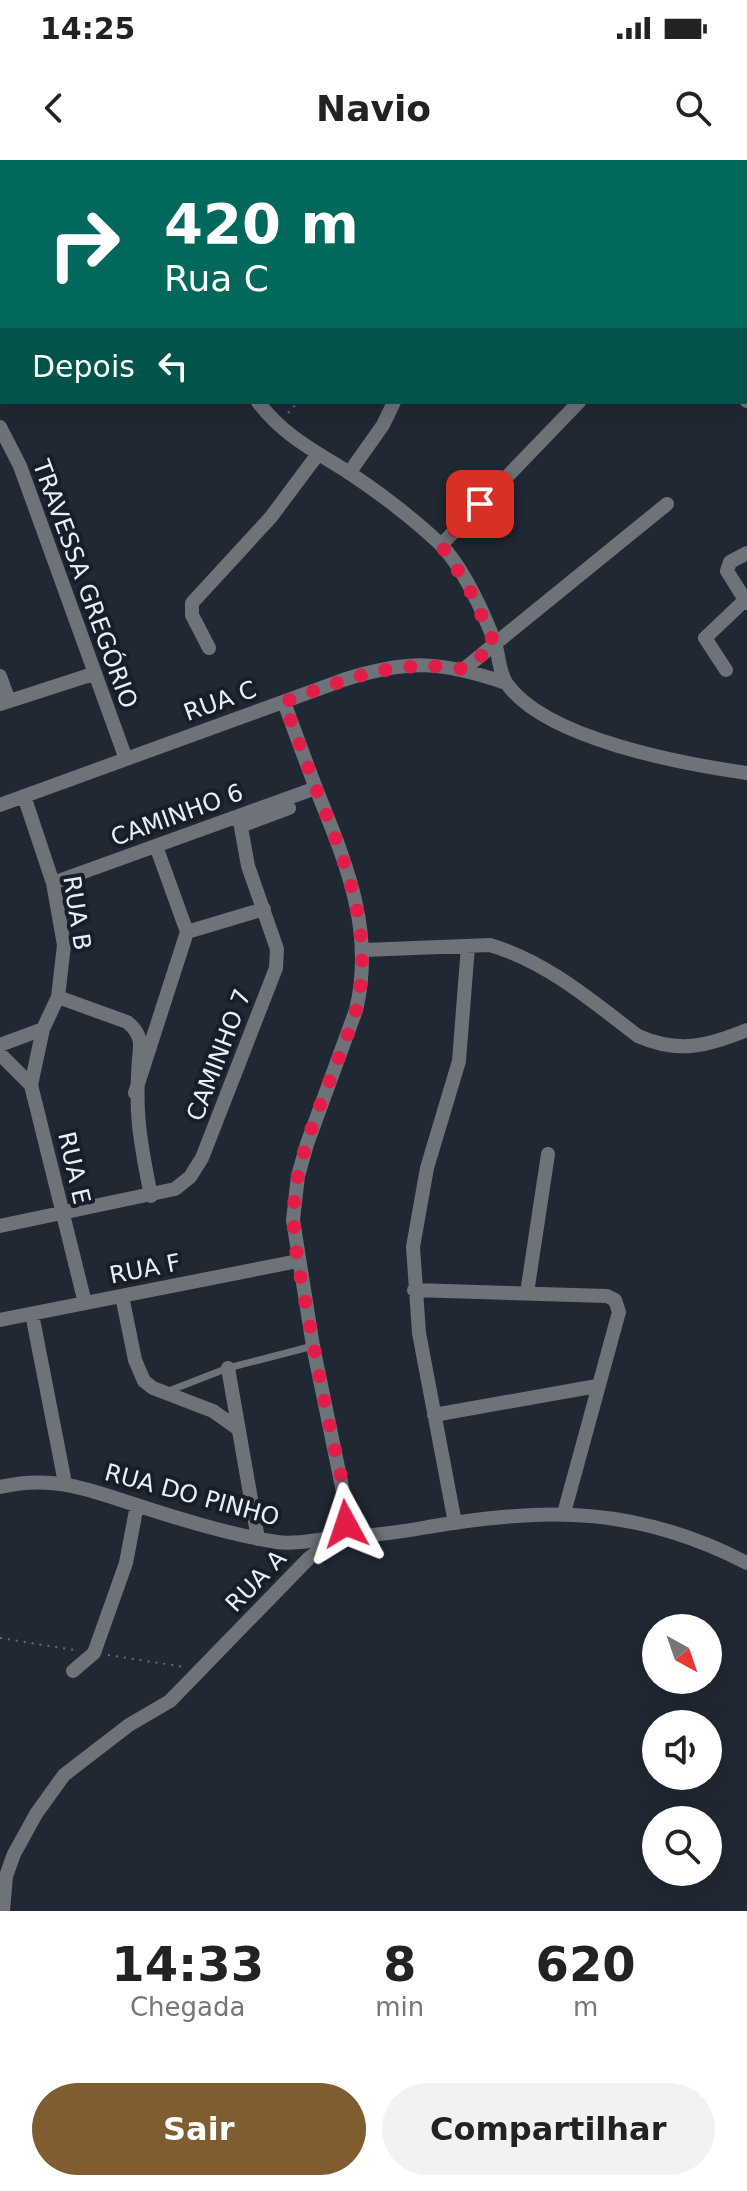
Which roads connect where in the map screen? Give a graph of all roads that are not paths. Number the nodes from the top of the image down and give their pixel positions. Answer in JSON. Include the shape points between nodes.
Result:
{"nodes":[{"id":1,"x":260,"y":404,"type":"edge"},
{"id":2,"x":393,"y":404,"type":"edge"},
{"id":3,"x":577,"y":404,"type":"edge"},
{"id":4,"x":0,"y":427,"type":"edge"},
{"id":5,"x":318,"y":454,"type":"junction"},
{"id":6,"x":349,"y":473,"type":"junction"},
{"id":7,"x":667,"y":504,"type":"dead end"},
{"id":8,"x":441,"y":545,"type":"junction"},
{"id":9,"x":747,"y":553,"type":"edge"},
{"id":10,"x":746,"y":602,"type":"edge"},
{"id":11,"x":495,"y":645,"type":"junction"},
{"id":12,"x":209,"y":648,"type":"dead end"},
{"id":13,"x":464,"y":669,"type":"junction"},
{"id":14,"x":726,"y":670,"type":"dead end"},
{"id":15,"x":93,"y":674,"type":"junction"},
{"id":16,"x":0,"y":676,"type":"edge"},
{"id":17,"x":506,"y":683,"type":"junction"},
{"id":18,"x":4,"y":702,"type":"edge"},
{"id":19,"x":284,"y":702,"type":"junction"},
{"id":20,"x":126,"y":759,"type":"junction"},
{"id":21,"x":747,"y":773,"type":"edge"},
{"id":22,"x":318,"y":792,"type":"junction"},
{"id":23,"x":24,"y":796,"type":"junction"},
{"id":24,"x":0,"y":805,"type":"edge"},
{"id":25,"x":240,"y":821,"type":"junction"},
{"id":26,"x":156,"y":846,"type":"junction"},
{"id":27,"x":53,"y":883,"type":"junction"},
{"id":28,"x":264,"y":909,"type":"junction"},
{"id":29,"x":187,"y":932,"type":"junction"},
{"id":30,"x":468,"y":946,"type":"junction"},
{"id":31,"x":364,"y":950,"type":"junction"},
{"id":32,"x":58,"y":997,"type":"junction"},
{"id":33,"x":43,"y":1029,"type":"junction"},
{"id":34,"x":747,"y":1030,"type":"edge"},
{"id":35,"x":0,"y":1045,"type":"edge"},
{"id":36,"x":0,"y":1054,"type":"edge"},
{"id":37,"x":31,"y":1085,"type":"junction"},
{"id":38,"x":135,"y":1093,"type":"junction"},
{"id":39,"x":548,"y":1154,"type":"dead end"},
{"id":40,"x":151,"y":1196,"type":"junction"},
{"id":41,"x":61,"y":1214,"type":"junction"},
{"id":42,"x":0,"y":1226,"type":"edge"},
{"id":43,"x":298,"y":1261,"type":"junction"},
{"id":44,"x":414,"y":1290,"type":"junction"},
{"id":45,"x":527,"y":1293,"type":"junction"},
{"id":46,"x":122,"y":1296,"type":"junction"},
{"id":47,"x":85,"y":1303,"type":"junction"},
{"id":48,"x":32,"y":1314,"type":"junction"},
{"id":49,"x":0,"y":1320,"type":"edge"},
{"id":50,"x":313,"y":1346,"type":"junction"},
{"id":51,"x":228,"y":1368,"type":"junction"},
{"id":52,"x":597,"y":1386,"type":"junction"},
{"id":53,"x":164,"y":1393,"type":"junction"},
{"id":54,"x":434,"y":1415,"type":"junction"},
{"id":55,"x":237,"y":1428,"type":"junction"},
{"id":56,"x":65,"y":1483,"type":"junction"},
{"id":57,"x":0,"y":1487,"type":"edge"},
{"id":58,"x":137,"y":1505,"type":"junction"},
{"id":59,"x":564,"y":1513,"type":"junction"},
{"id":60,"x":455,"y":1523,"type":"junction"},
{"id":61,"x":336,"y":1538,"type":"junction"},
{"id":62,"x":258,"y":1539,"type":"junction"},
{"id":63,"x":747,"y":1563,"type":"edge"},
{"id":64,"x":73,"y":1671,"type":"dead end"},
{"id":65,"x":3,"y":1911,"type":"edge"}],
"edges":[{"from":1,"to":5,"type":"street","via":[[276,425]]},
{"from":2,"to":6,"type":"street"},
{"from":3,"to":8,"type":"street"},
{"from":4,"to":15,"type":"street","name":"TRAVESSA GREGÓRIO","via":[[49,542]]},
{"from":5,"to":6,"type":"street"},
{"from":5,"to":12,"type":"street","via":[[271,517],[192,603],[192,615]]},
{"from":6,"to":8,"type":"street"},
{"from":7,"to":11,"type":"street"},
{"from":8,"to":11,"type":"street","via":[[468,586]]},
{"from":9,"to":10,"type":"street","via":[[727,566]]},
{"from":10,"to":14,"type":"street","via":[[705,638]]},
{"from":11,"to":13,"type":"street"},
{"from":11,"to":17,"type":"street"},
{"from":13,"to":17,"type":"street","name":"RUA C"},
{"from":13,"to":19,"type":"street","name":"RUA C","via":[[392,666]]},
{"from":15,"to":18,"type":"street"},
{"from":15,"to":20,"type":"street","name":"TRAVESSA GREGÓRIO"},
{"from":16,"to":18,"type":"street"},
{"from":17,"to":21,"type":"street","via":[[552,720],[578,732],[690,765]]},
{"from":19,"to":20,"type":"street","name":"RUA C"},
{"from":19,"to":22,"type":"street"},
{"from":20,"to":23,"type":"street","name":"RUA C"},
{"from":22,"to":25,"type":"street","name":"CAMINHO 6"},
{"from":22,"to":31,"type":"street","via":[[352,884]]},
{"from":23,"to":24,"type":"street","name":"RUA C"},
{"from":23,"to":27,"type":"street","name":"RUA B"},
{"from":25,"to":26,"type":"street","name":"CAMINHO 6"},
{"from":25,"to":28,"type":"street","name":"CAMINHO 7","via":[[248,866]]},
{"from":26,"to":27,"type":"street","name":"CAMINHO 6"},
{"from":26,"to":29,"type":"street"},
{"from":27,"to":32,"type":"street","name":"RUA B","via":[[64,945]]},
{"from":28,"to":29,"type":"street"},
{"from":28,"to":40,"type":"street","name":"CAMINHO 7","via":[[277,960],[240,1062],[195,1169],[175,1189]]},
{"from":29,"to":38,"type":"street"},
{"from":30,"to":31,"type":"street"},
{"from":30,"to":34,"type":"street","via":[[490,945],[534,961],[657,1044],[682,1049],[709,1046]]},
{"from":30,"to":44,"type":"street","via":[[459,1061],[417,1216]]},
{"from":31,"to":43,"type":"street","via":[[356,1010],[298,1176],[293,1220]]},
{"from":32,"to":33,"type":"street","name":"RUA B"},
{"from":32,"to":38,"type":"street","via":[[127,1022],[135,1030],[140,1045]]},
{"from":33,"to":35,"type":"street"},
{"from":33,"to":37,"type":"street","name":"RUA B"},
{"from":36,"to":37,"type":"street"},
{"from":37,"to":41,"type":"street","name":"RUA E"},
{"from":38,"to":40,"type":"street"},
{"from":39,"to":45,"type":"street"},
{"from":40,"to":41,"type":"street","name":"CAMINHO 7"},
{"from":41,"to":42,"type":"street","name":"CAMINHO 7"},
{"from":41,"to":47,"type":"street","name":"RUA E"},
{"from":43,"to":46,"type":"street","name":"RUA F"},
{"from":43,"to":50,"type":"street"},
{"from":44,"to":45,"type":"street"},
{"from":44,"to":54,"type":"street"},
{"from":45,"to":52,"type":"street","via":[[615,1300],[619,1312]]},
{"from":46,"to":47,"type":"street","name":"RUA F"},
{"from":46,"to":53,"type":"street","via":[[139,1372]]},
{"from":47,"to":48,"type":"street","name":"RUA F"},
{"from":48,"to":49,"type":"street","name":"RUA F"},
{"from":48,"to":56,"type":"street"},
{"from":50,"to":51,"type":"lane"},
{"from":50,"to":61,"type":"street","via":[[348,1505],[346,1524]]},
{"from":51,"to":53,"type":"lane"},
{"from":51,"to":55,"type":"street"},
{"from":52,"to":54,"type":"street"},
{"from":52,"to":59,"type":"street"},
{"from":53,"to":55,"type":"street","via":[[213,1411]]},
{"from":54,"to":60,"type":"street"},
{"from":55,"to":62,"type":"street"},
{"from":56,"to":57,"type":"street","name":"RUA DO PINHO"},
{"from":56,"to":58,"type":"street","name":"RUA DO PINHO"},
{"from":58,"to":62,"type":"street","name":"RUA DO PINHO"},
{"from":58,"to":64,"type":"street","via":[[126,1563],[94,1653]]},
{"from":59,"to":60,"type":"street","name":"RUA DO PINHO"},
{"from":59,"to":63,"type":"street","name":"RUA DO PINHO","via":[[642,1524],[699,1540]]},
{"from":60,"to":61,"type":"street","name":"RUA DO PINHO"},
{"from":61,"to":62,"type":"street","name":"RUA DO PINHO","via":[[300,1544]]},
{"from":61,"to":65,"type":"street","name":"RUA A","via":[[309,1558],[170,1701],[64,1775],[14,1854]]}]}
